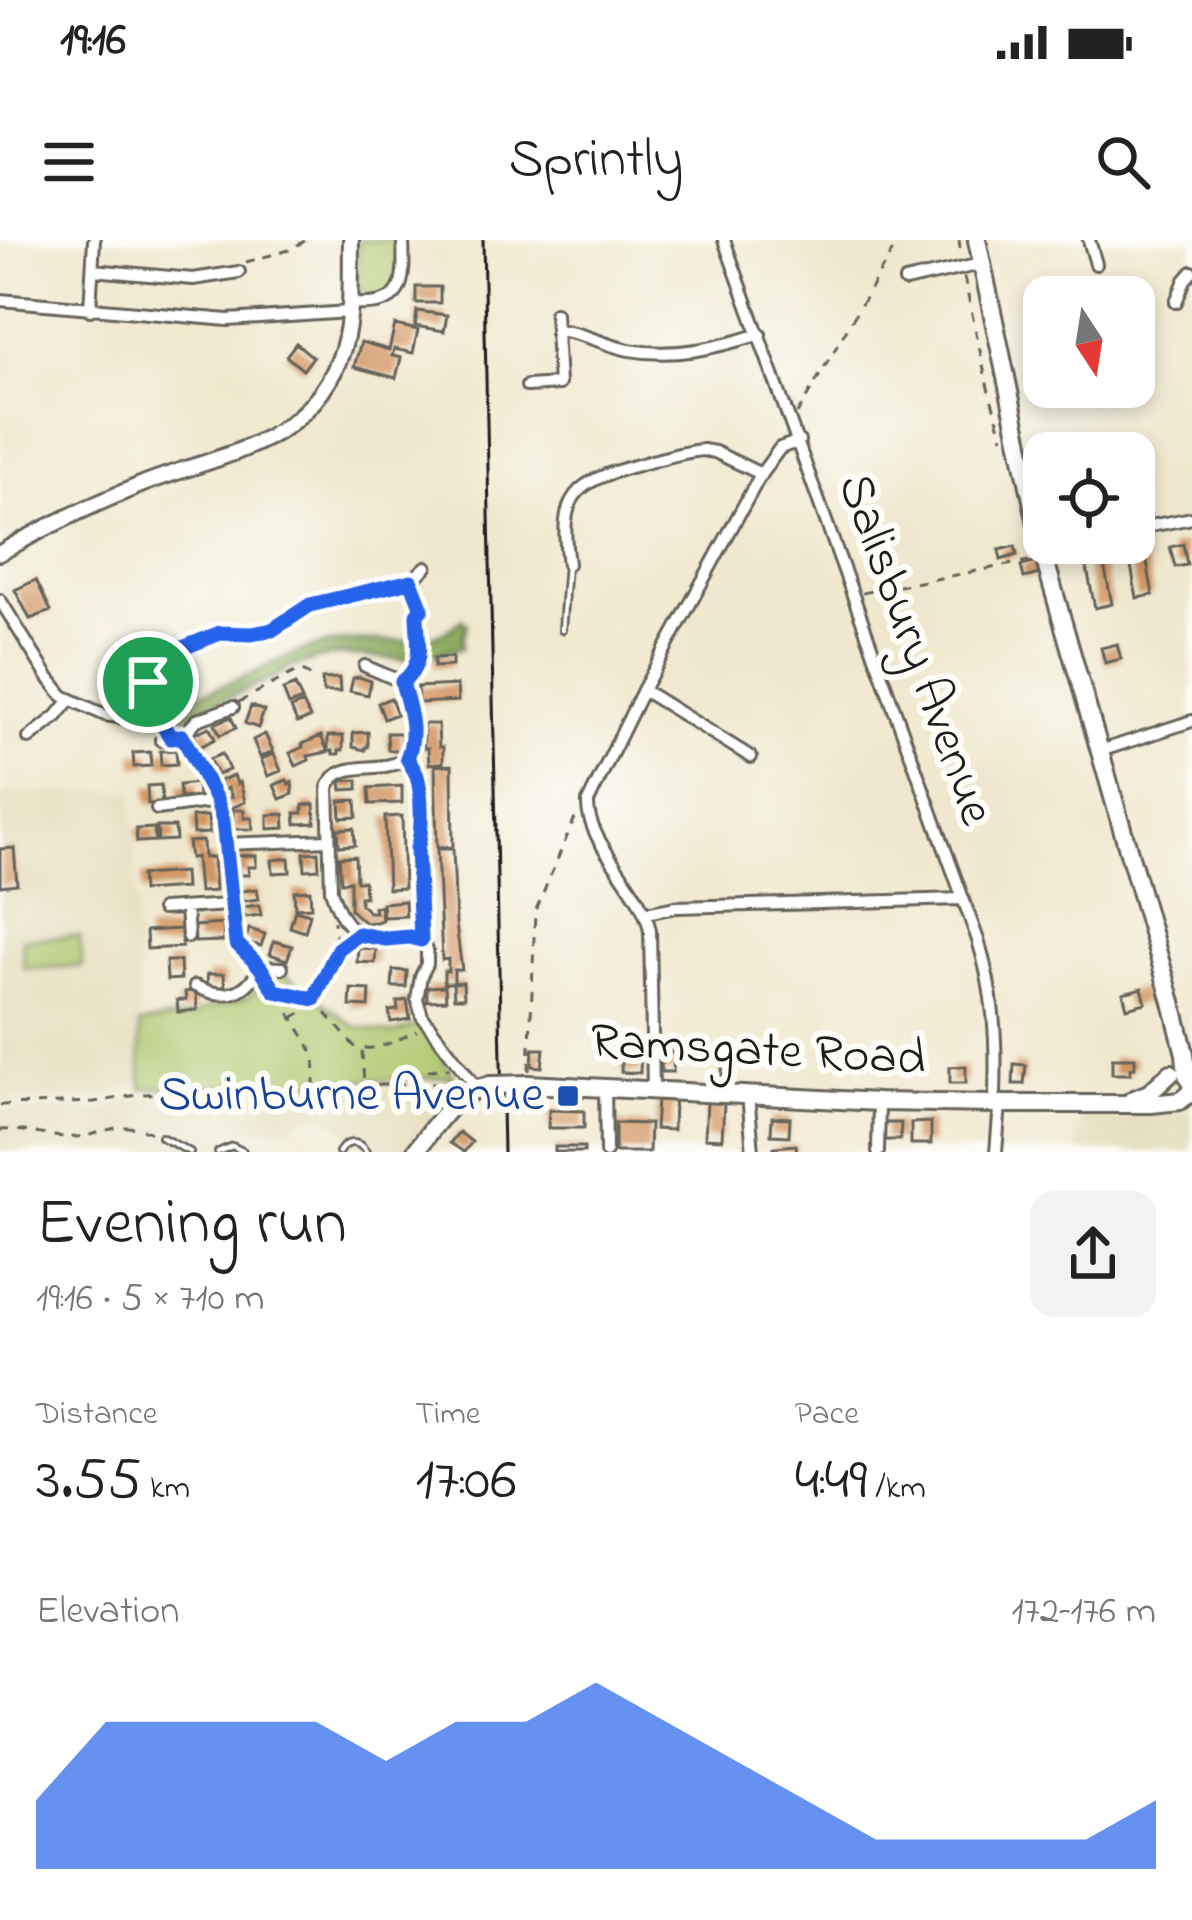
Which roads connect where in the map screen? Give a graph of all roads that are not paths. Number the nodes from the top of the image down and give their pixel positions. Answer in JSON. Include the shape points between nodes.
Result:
{"nodes":[{"id":1,"x":94,"y":240,"type":"edge"},
{"id":2,"x":352,"y":240,"type":"edge"},
{"id":3,"x":403,"y":240,"type":"edge"},
{"id":4,"x":724,"y":240,"type":"edge"},
{"id":5,"x":977,"y":240,"type":"edge"},
{"id":6,"x":1089,"y":240,"type":"edge"},
{"id":7,"x":1096,"y":264,"type":"dead end"},
{"id":8,"x":972,"y":266,"type":"junction"},
{"id":9,"x":93,"y":270,"type":"junction"},
{"id":10,"x":239,"y":272,"type":"road end"},
{"id":11,"x":1192,"y":272,"type":"edge"},
{"id":12,"x":904,"y":281,"type":"dead end"},
{"id":13,"x":0,"y":301,"type":"edge"},
{"id":14,"x":1176,"y":302,"type":"dead end"},
{"id":15,"x":350,"y":308,"type":"junction"},
{"id":16,"x":90,"y":310,"type":"junction"},
{"id":17,"x":555,"y":313,"type":"dead end"},
{"id":18,"x":556,"y":330,"type":"junction"},
{"id":19,"x":760,"y":334,"type":"junction"},
{"id":20,"x":527,"y":386,"type":"dead end"},
{"id":21,"x":799,"y":441,"type":"junction"},
{"id":22,"x":1023,"y":471,"type":"edge"},
{"id":23,"x":761,"y":474,"type":"junction"},
{"id":24,"x":1192,"y":518,"type":"edge"},
{"id":25,"x":1155,"y":525,"type":"edge"},
{"id":26,"x":0,"y":553,"type":"edge"},
{"id":27,"x":568,"y":564,"type":"joint"},
{"id":28,"x":1046,"y":564,"type":"edge"},
{"id":29,"x":425,"y":567,"type":"dead end"},
{"id":30,"x":411,"y":581,"type":"junction"},
{"id":31,"x":0,"y":600,"type":"edge"},
{"id":32,"x":422,"y":609,"type":"road end"},
{"id":33,"x":562,"y":630,"type":"dead end"},
{"id":34,"x":418,"y":665,"type":"road end"},
{"id":35,"x":365,"y":666,"type":"dead end"},
{"id":36,"x":402,"y":682,"type":"junction"},
{"id":37,"x":643,"y":690,"type":"junction"},
{"id":38,"x":70,"y":700,"type":"junction"},
{"id":39,"x":233,"y":707,"type":"road end"},
{"id":40,"x":1192,"y":721,"type":"edge"},
{"id":41,"x":182,"y":736,"type":"junction"},
{"id":42,"x":29,"y":738,"type":"dead end"},
{"id":43,"x":161,"y":740,"type":"dead end"},
{"id":44,"x":1100,"y":751,"type":"junction"},
{"id":45,"x":751,"y":757,"type":"dead end"},
{"id":46,"x":407,"y":758,"type":"junction"},
{"id":47,"x":217,"y":801,"type":"junction"},
{"id":48,"x":157,"y":809,"type":"dead end"},
{"id":49,"x":420,"y":818,"type":"road end"},
{"id":50,"x":328,"y":840,"type":"junction"},
{"id":51,"x":225,"y":844,"type":"junction"},
{"id":52,"x":418,"y":877,"type":"road end"},
{"id":53,"x":962,"y":899,"type":"junction"},
{"id":54,"x":230,"y":905,"type":"junction"},
{"id":55,"x":186,"y":908,"type":"junction"},
{"id":56,"x":162,"y":909,"type":"dead end"},
{"id":57,"x":646,"y":913,"type":"junction"},
{"id":58,"x":188,"y":937,"type":"dead end"},
{"id":59,"x":421,"y":940,"type":"junction"},
{"id":60,"x":260,"y":967,"type":"junction"},
{"id":61,"x":282,"y":968,"type":"dead end"},
{"id":62,"x":195,"y":986,"type":"dead end"},
{"id":63,"x":1181,"y":1079,"type":"edge"},
{"id":64,"x":479,"y":1083,"type":"junction"},
{"id":65,"x":605,"y":1087,"type":"junction"},
{"id":66,"x":653,"y":1089,"type":"junction"},
{"id":67,"x":748,"y":1094,"type":"junction"},
{"id":68,"x":998,"y":1099,"type":"junction"},
{"id":69,"x":1181,"y":1101,"type":"edge"},
{"id":70,"x":878,"y":1102,"type":"junction"},
{"id":71,"x":1126,"y":1103,"type":"junction"},
{"id":72,"x":161,"y":1137,"type":"road end"},
{"id":73,"x":243,"y":1151,"type":"edge"},
{"id":74,"x":190,"y":1152,"type":"edge"},
{"id":75,"x":218,"y":1152,"type":"edge"},
{"id":76,"x":339,"y":1152,"type":"edge"},
{"id":77,"x":366,"y":1152,"type":"edge"},
{"id":78,"x":415,"y":1152,"type":"edge"},
{"id":79,"x":606,"y":1152,"type":"edge"},
{"id":80,"x":753,"y":1152,"type":"edge"},
{"id":81,"x":878,"y":1152,"type":"edge"},
{"id":82,"x":996,"y":1152,"type":"edge"}],
"edges":[{"from":1,"to":9,"type":"street"},
{"from":2,"to":15,"type":"street"},
{"from":3,"to":15,"type":"street","via":[[397,293]]},
{"from":4,"to":19,"type":"street","name":"Salisbury Avenue"},
{"from":5,"to":8,"type":"main road"},
{"from":6,"to":7,"type":"street"},
{"from":8,"to":12,"type":"street"},
{"from":8,"to":22,"type":"main road"},
{"from":9,"to":10,"type":"street","via":[[193,279]]},
{"from":9,"to":16,"type":"street"},
{"from":11,"to":14,"type":"street"},
{"from":13,"to":16,"type":"street"},
{"from":15,"to":16,"type":"street","via":[[228,320]]},
{"from":15,"to":26,"type":"street","via":[[335,368],[283,430],[102,501]]},
{"from":17,"to":18,"type":"street"},
{"from":18,"to":19,"type":"street","via":[[669,354]]},
{"from":18,"to":20,"type":"street","via":[[559,384]]},
{"from":19,"to":21,"type":"street","name":"Salisbury Avenue"},
{"from":21,"to":23,"type":"street","via":[[779,448]]},
{"from":21,"to":53,"type":"street","name":"Salisbury Avenue"},
{"from":23,"to":27,"type":"street","via":[[703,450],[597,476],[569,508]]},
{"from":23,"to":37,"type":"street"},
{"from":24,"to":25,"type":"street"},
{"from":27,"to":33,"type":"lane"},
{"from":28,"to":44,"type":"main road"},
{"from":29,"to":30,"type":"street"},
{"from":30,"to":32,"type":"street"},
{"from":30,"to":38,"type":"street","via":[[310,605],[272,630],[220,633],[160,657],[135,716],[105,716]]},
{"from":31,"to":38,"type":"street"},
{"from":34,"to":36,"type":"street"},
{"from":35,"to":36,"type":"street"},
{"from":36,"to":46,"type":"street","via":[[412,718]]},
{"from":37,"to":45,"type":"street"},
{"from":37,"to":57,"type":"street","via":[[587,814]]},
{"from":38,"to":42,"type":"street"},
{"from":39,"to":41,"type":"street","via":[[196,720]]},
{"from":40,"to":44,"type":"street"},
{"from":41,"to":43,"type":"street"},
{"from":41,"to":47,"type":"street"},
{"from":44,"to":63,"type":"main road","via":[[1185,1054]]},
{"from":46,"to":49,"type":"street","via":[[417,775]]},
{"from":46,"to":50,"type":"street","via":[[332,776]]},
{"from":47,"to":48,"type":"street"},
{"from":47,"to":51,"type":"street"},
{"from":50,"to":51,"type":"street"},
{"from":50,"to":59,"type":"street","via":[[331,890],[346,923],[358,934]]},
{"from":51,"to":54,"type":"street"},
{"from":52,"to":59,"type":"street"},
{"from":53,"to":57,"type":"street"},
{"from":53,"to":68,"type":"street","name":"Salisbury Avenue","via":[[989,975]]},
{"from":54,"to":55,"type":"street"},
{"from":54,"to":60,"type":"street","via":[[236,943]]},
{"from":55,"to":56,"type":"street"},
{"from":55,"to":58,"type":"street"},
{"from":57,"to":66,"type":"street"},
{"from":59,"to":64,"type":"street","via":[[428,950],[417,999],[422,1016]]},
{"from":60,"to":61,"type":"street"},
{"from":60,"to":62,"type":"street","via":[[242,991],[212,994]]},
{"from":63,"to":69,"type":"main road","via":[[1188,1097]]},
{"from":63,"to":69,"type":"main road","via":[[1165,1094]]},
{"from":63,"to":71,"type":"main road"},
{"from":64,"to":65,"type":"main road","name":"Ramsgate Road","bridge":true},
{"from":64,"to":78,"type":"main road"},
{"from":65,"to":66,"type":"main road","name":"Ramsgate Road"},
{"from":65,"to":79,"type":"street"},
{"from":66,"to":67,"type":"main road","name":"Ramsgate Road"},
{"from":67,"to":70,"type":"main road","name":"Ramsgate Road"},
{"from":67,"to":80,"type":"street"},
{"from":68,"to":70,"type":"main road","name":"Ramsgate Road"},
{"from":68,"to":71,"type":"main road","name":"Ramsgate Road"},
{"from":68,"to":82,"type":"street","name":"Salisbury Avenue"},
{"from":69,"to":71,"type":"main road","name":"Ramsgate Road"},
{"from":70,"to":81,"type":"street"},
{"from":72,"to":74,"type":"lane"},
{"from":73,"to":75,"type":"lane"},
{"from":76,"to":77,"type":"lane","via":[[352,1142]]}]}
